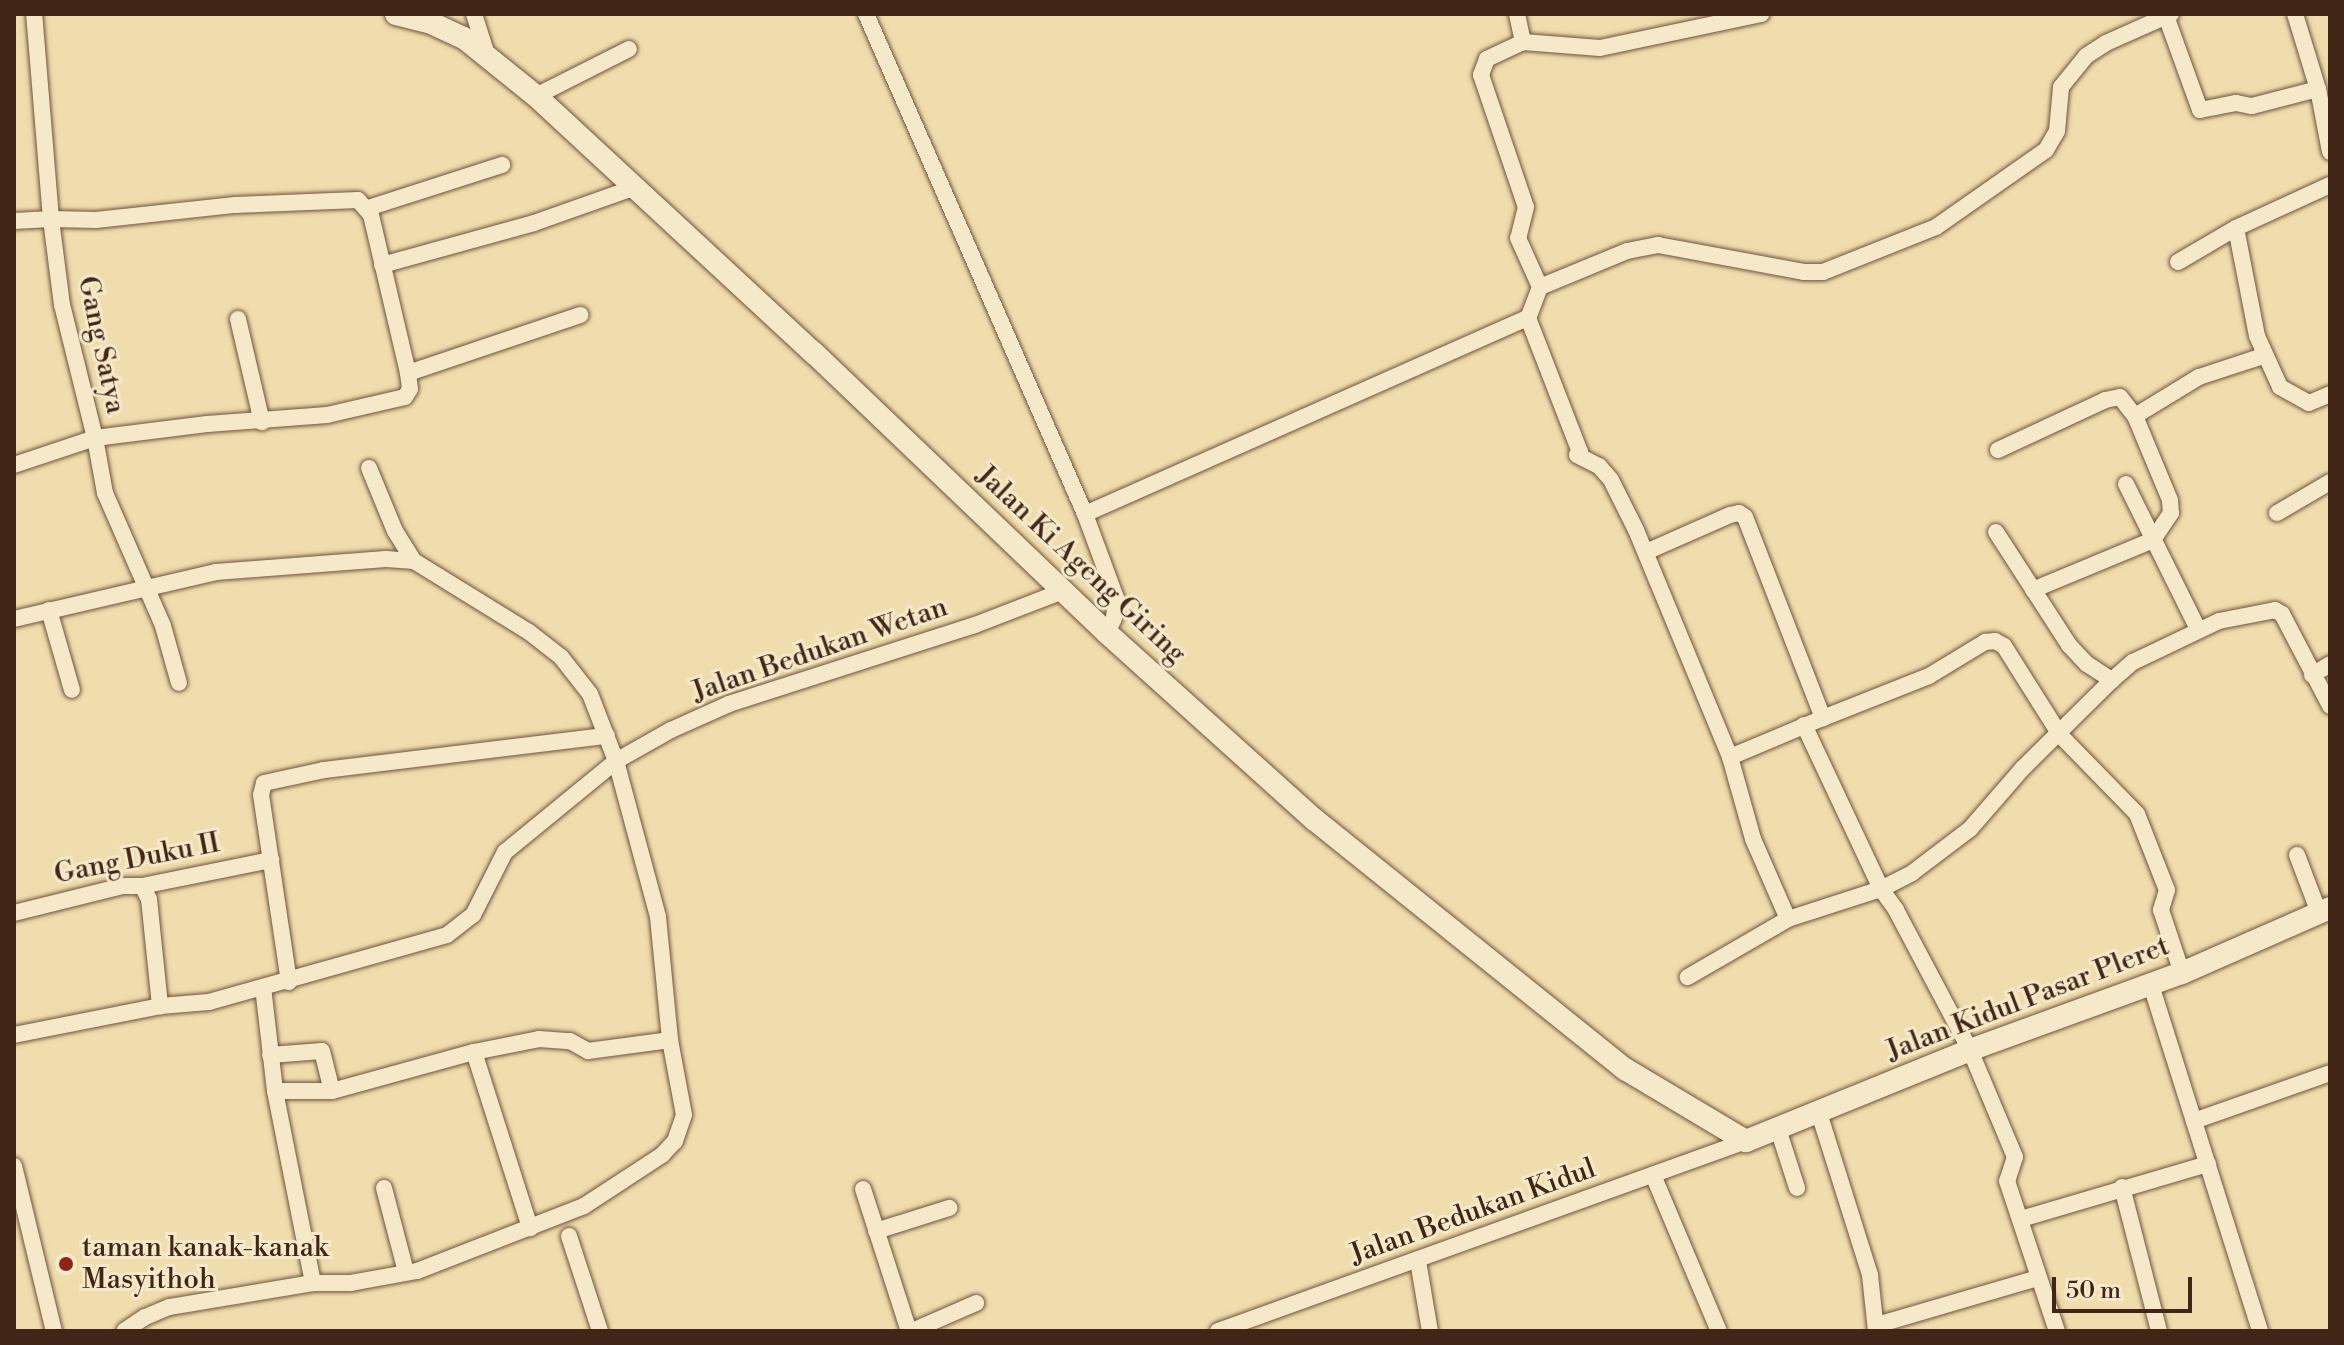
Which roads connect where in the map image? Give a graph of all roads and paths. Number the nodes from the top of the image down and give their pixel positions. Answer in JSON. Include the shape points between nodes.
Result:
{"nodes":[{"id":1,"x":34,"y":14,"type":"edge"},
{"id":2,"x":396,"y":14,"type":"edge"},
{"id":3,"x":474,"y":14,"type":"edge"},
{"id":4,"x":866,"y":14,"type":"edge"},
{"id":5,"x":1517,"y":14,"type":"edge"},
{"id":6,"x":1761,"y":14,"type":"edge"},
{"id":7,"x":2295,"y":14,"type":"edge"},
{"id":8,"x":2169,"y":15,"type":"edge"},
{"id":9,"x":1523,"y":42,"type":"junction"},
{"id":10,"x":629,"y":49,"type":"dead end"},
{"id":11,"x":487,"y":55,"type":"junction"},
{"id":12,"x":2318,"y":89,"type":"junction"},
{"id":13,"x":536,"y":96,"type":"junction"},
{"id":14,"x":2330,"y":152,"type":"edge"},
{"id":15,"x":502,"y":165,"type":"dead end"},
{"id":16,"x":2330,"y":185,"type":"edge"},
{"id":17,"x":633,"y":188,"type":"junction"},
{"id":18,"x":368,"y":208,"type":"junction"},
{"id":19,"x":51,"y":219,"type":"junction"},
{"id":20,"x":14,"y":221,"type":"edge"},
{"id":21,"x":2236,"y":228,"type":"junction"},
{"id":22,"x":2178,"y":262,"type":"dead end"},
{"id":23,"x":382,"y":265,"type":"junction"},
{"id":24,"x":1540,"y":287,"type":"junction"},
{"id":25,"x":580,"y":315,"type":"dead end"},
{"id":26,"x":1528,"y":318,"type":"junction"},
{"id":27,"x":238,"y":319,"type":"dead end"},
{"id":28,"x":2263,"y":356,"type":"junction"},
{"id":29,"x":408,"y":373,"type":"junction"},
{"id":30,"x":2330,"y":394,"type":"edge"},
{"id":31,"x":2135,"y":416,"type":"junction"},
{"id":32,"x":262,"y":422,"type":"junction"},
{"id":33,"x":95,"y":438,"type":"junction"},
{"id":34,"x":1998,"y":450,"type":"dead end"},
{"id":35,"x":14,"y":465,"type":"edge"},
{"id":36,"x":369,"y":468,"type":"dead end"},
{"id":37,"x":2330,"y":482,"type":"edge"},
{"id":38,"x":2126,"y":484,"type":"dead end"},
{"id":39,"x":2277,"y":513,"type":"dead end"},
{"id":40,"x":1085,"y":514,"type":"junction"},
{"id":41,"x":1996,"y":532,"type":"dead end"},
{"id":42,"x":2153,"y":540,"type":"junction"},
{"id":43,"x":1646,"y":552,"type":"junction"},
{"id":44,"x":414,"y":561,"type":"junction"},
{"id":45,"x":146,"y":586,"type":"junction"},
{"id":46,"x":2033,"y":590,"type":"junction"},
{"id":47,"x":1063,"y":591,"type":"junction"},
{"id":48,"x":49,"y":610,"type":"junction"},
{"id":49,"x":14,"y":619,"type":"edge"},
{"id":50,"x":2198,"y":629,"type":"junction"},
{"id":51,"x":1107,"y":633,"type":"junction"},
{"id":52,"x":2330,"y":664,"type":"edge"},
{"id":53,"x":2312,"y":675,"type":"junction"},
{"id":54,"x":2112,"y":680,"type":"junction"},
{"id":55,"x":179,"y":683,"type":"dead end"},
{"id":56,"x":72,"y":690,"type":"dead end"},
{"id":57,"x":2330,"y":706,"type":"edge"},
{"id":58,"x":1823,"y":718,"type":"junction"},
{"id":59,"x":1804,"y":725,"type":"junction"},
{"id":60,"x":2060,"y":735,"type":"junction"},
{"id":61,"x":607,"y":736,"type":"junction"},
{"id":62,"x":1730,"y":757,"type":"junction"},
{"id":63,"x":616,"y":761,"type":"junction"},
{"id":64,"x":2297,"y":855,"type":"dead end"},
{"id":65,"x":271,"y":860,"type":"junction"},
{"id":66,"x":142,"y":886,"type":"junction"},
{"id":67,"x":1881,"y":889,"type":"junction"},
{"id":68,"x":2325,"y":911,"type":"edge"},
{"id":69,"x":14,"y":913,"type":"edge"},
{"id":70,"x":1788,"y":919,"type":"junction"},
{"id":71,"x":2182,"y":973,"type":"junction"},
{"id":72,"x":1688,"y":977,"type":"dead end"},
{"id":73,"x":289,"y":982,"type":"junction"},
{"id":74,"x":2151,"y":985,"type":"junction"},
{"id":75,"x":263,"y":987,"type":"junction"},
{"id":76,"x":160,"y":1006,"type":"junction"},
{"id":77,"x":14,"y":1035,"type":"edge"},
{"id":78,"x":670,"y":1040,"type":"junction"},
{"id":79,"x":1970,"y":1050,"type":"junction"},
{"id":80,"x":474,"y":1052,"type":"junction"},
{"id":81,"x":270,"y":1055,"type":"junction"},
{"id":82,"x":2330,"y":1073,"type":"edge"},
{"id":83,"x":275,"y":1091,"type":"junction"},
{"id":84,"x":332,"y":1091,"type":"junction"},
{"id":85,"x":1819,"y":1113,"type":"junction"},
{"id":86,"x":2194,"y":1121,"type":"junction"},
{"id":87,"x":1778,"y":1129,"type":"junction"},
{"id":88,"x":1746,"y":1141,"type":"junction"},
{"id":89,"x":2208,"y":1164,"type":"junction"},
{"id":90,"x":14,"y":1166,"type":"edge"},
{"id":91,"x":1653,"y":1175,"type":"junction"},
{"id":92,"x":2122,"y":1187,"type":"junction"},
{"id":93,"x":384,"y":1188,"type":"dead end"},
{"id":94,"x":1797,"y":1188,"type":"dead end"},
{"id":95,"x":863,"y":1189,"type":"dead end"},
{"id":96,"x":949,"y":1208,"type":"dead end"},
{"id":97,"x":21,"y":1217,"type":"edge"},
{"id":98,"x":2021,"y":1219,"type":"junction"},
{"id":99,"x":530,"y":1228,"type":"junction"},
{"id":100,"x":876,"y":1231,"type":"junction"},
{"id":101,"x":569,"y":1236,"type":"dead end"},
{"id":102,"x":1418,"y":1261,"type":"junction"},
{"id":103,"x":406,"y":1272,"type":"junction"},
{"id":104,"x":2038,"y":1278,"type":"junction"},
{"id":105,"x":313,"y":1283,"type":"junction"},
{"id":106,"x":976,"y":1303,"type":"dead end"},
{"id":107,"x":1877,"y":1328,"type":"edge"},
{"id":108,"x":54,"y":1331,"type":"edge"},
{"id":109,"x":124,"y":1331,"type":"edge"},
{"id":110,"x":600,"y":1331,"type":"edge"},
{"id":111,"x":910,"y":1331,"type":"edge"},
{"id":112,"x":1218,"y":1331,"type":"edge"},
{"id":113,"x":1430,"y":1331,"type":"edge"},
{"id":114,"x":1719,"y":1331,"type":"edge"},
{"id":115,"x":2057,"y":1331,"type":"edge"},
{"id":116,"x":2159,"y":1331,"type":"edge"},
{"id":117,"x":2260,"y":1331,"type":"edge"}],
"edges":[{"from":1,"to":19,"type":"street","name":"Gang Satya"},
{"from":2,"to":11,"type":"street","name":"Jalan Ki Ageng Giring","via":[[449,30]]},
{"from":3,"to":11,"type":"street"},
{"from":4,"to":40,"type":"street"},
{"from":5,"to":9,"type":"street"},
{"from":6,"to":9,"type":"street","via":[[1600,48]]},
{"from":7,"to":12,"type":"street"},
{"from":8,"to":12,"type":"street","via":[[2200,110],[2236,103],[2252,106]]},
{"from":8,"to":24,"type":"street","via":[[2086,56],[2061,87],[2057,131],[2046,150],[1936,227],[1823,272],[1658,245],[1627,251]]},
{"from":9,"to":24,"type":"street","via":[[1487,59],[1481,75],[1525,203],[1518,238]]},
{"from":10,"to":13,"type":"street"},
{"from":11,"to":13,"type":"street","name":"Jalan Ki Ageng Giring"},
{"from":12,"to":14,"type":"street"},
{"from":13,"to":17,"type":"street","name":"Jalan Ki Ageng Giring"},
{"from":15,"to":18,"type":"street"},
{"from":16,"to":21,"type":"street"},
{"from":17,"to":23,"type":"street","via":[[534,223]]},
{"from":17,"to":47,"type":"street","name":"Jalan Ki Ageng Giring"},
{"from":18,"to":19,"type":"street","via":[[358,200],[310,201]]},
{"from":18,"to":23,"type":"street"},
{"from":19,"to":20,"type":"street"},
{"from":19,"to":33,"type":"street","name":"Gang Satya","via":[[62,305]]},
{"from":21,"to":22,"type":"street"},
{"from":21,"to":28,"type":"street"},
{"from":23,"to":29,"type":"street"},
{"from":24,"to":26,"type":"street"},
{"from":25,"to":29,"type":"street"},
{"from":26,"to":40,"type":"street"},
{"from":26,"to":43,"type":"street","via":[[1577,455],[1599,466],[1611,480]]},
{"from":27,"to":32,"type":"street"},
{"from":28,"to":30,"type":"street","via":[[2280,387],[2297,397],[2309,403]]},
{"from":28,"to":31,"type":"street","via":[[2199,377]]},
{"from":29,"to":32,"type":"street","name":"Gang Satya","via":[[410,389],[395,402]]},
{"from":31,"to":34,"type":"street","via":[[2124,400],[2115,397]]},
{"from":31,"to":42,"type":"street","via":[[2170,500],[2171,513]]},
{"from":32,"to":33,"type":"street","name":"Gang Satya"},
{"from":33,"to":35,"type":"street"},
{"from":33,"to":45,"type":"street","via":[[105,493]]},
{"from":36,"to":44,"type":"street","via":[[395,531]]},
{"from":37,"to":39,"type":"street"},
{"from":38,"to":42,"type":"street"},
{"from":40,"to":51,"type":"street","via":[[1116,598]]},
{"from":41,"to":46,"type":"street"},
{"from":42,"to":46,"type":"street"},
{"from":42,"to":50,"type":"street"},
{"from":43,"to":58,"type":"street","via":[[1730,515],[1745,517]]},
{"from":43,"to":62,"type":"street"},
{"from":44,"to":45,"type":"street","via":[[289,565]]},
{"from":44,"to":61,"type":"street","via":[[561,657],[590,694]]},
{"from":45,"to":48,"type":"street"},
{"from":45,"to":55,"type":"street"},
{"from":46,"to":54,"type":"street","via":[[2069,645]]},
{"from":47,"to":51,"type":"street","name":"Jalan Ki Ageng Giring"},
{"from":47,"to":63,"type":"street","name":"Jalan Bedukan Wetan","via":[[975,625],[729,704]]},
{"from":48,"to":49,"type":"street"},
{"from":48,"to":56,"type":"street"},
{"from":50,"to":53,"type":"street","via":[[2275,610],[2282,614]]},
{"from":50,"to":54,"type":"street","via":[[2133,662]]},
{"from":51,"to":88,"type":"street","name":"Jalan Ki Ageng Giring","via":[[1315,820],[1625,1069]]},
{"from":52,"to":53,"type":"street"},
{"from":53,"to":57,"type":"street"},
{"from":54,"to":60,"type":"street"},
{"from":58,"to":59,"type":"street"},
{"from":58,"to":60,"type":"street","via":[[1929,676],[1995,641],[2004,646]]},
{"from":59,"to":62,"type":"street"},
{"from":59,"to":67,"type":"street"},
{"from":60,"to":67,"type":"street","via":[[1970,829],[1912,873]]},
{"from":60,"to":71,"type":"street","via":[[2137,814],[2167,890],[2161,910]]},
{"from":61,"to":63,"type":"street"},
{"from":61,"to":65,"type":"street","via":[[324,770],[266,782],[261,795]]},
{"from":62,"to":70,"type":"street","via":[[1753,839]]},
{"from":63,"to":73,"type":"street","name":"Jalan Bedukan Wetan","via":[[500,857],[473,915],[460,927],[430,941]]},
{"from":63,"to":78,"type":"street","via":[[658,917]]},
{"from":64,"to":68,"type":"street"},
{"from":65,"to":66,"type":"street","name":"Gang Duku II"},
{"from":65,"to":73,"type":"street"},
{"from":66,"to":69,"type":"street","name":"Gang Duku II"},
{"from":66,"to":76,"type":"street","via":[[149,899]]},
{"from":67,"to":70,"type":"street"},
{"from":67,"to":79,"type":"street"},
{"from":68,"to":71,"type":"street","name":"Jalan Kidul Pasar Pleret"},
{"from":70,"to":72,"type":"street"},
{"from":71,"to":74,"type":"street","name":"Jalan Kidul Pasar Pleret"},
{"from":73,"to":75,"type":"street","name":"Jalan Bedukan Wetan"},
{"from":74,"to":79,"type":"street","name":"Jalan Kidul Pasar Pleret"},
{"from":74,"to":86,"type":"street"},
{"from":75,"to":76,"type":"street","name":"Jalan Bedukan Wetan","via":[[209,1002]]},
{"from":75,"to":81,"type":"street"},
{"from":76,"to":77,"type":"street","name":"Jalan Bedukan Wetan"},
{"from":78,"to":80,"type":"street","via":[[588,1051],[570,1041],[539,1039]]},
{"from":78,"to":99,"type":"street","via":[[684,1115],[675,1141],[602,1197]]},
{"from":79,"to":85,"type":"street","name":"Jalan Kidul Pasar Pleret"},
{"from":79,"to":98,"type":"street","via":[[2015,1157],[2007,1181]]},
{"from":80,"to":84,"type":"street"},
{"from":80,"to":99,"type":"street"},
{"from":81,"to":83,"type":"street"},
{"from":81,"to":84,"type":"street","via":[[322,1051]]},
{"from":82,"to":86,"type":"street"},
{"from":83,"to":84,"type":"street"},
{"from":83,"to":105,"type":"street"},
{"from":85,"to":87,"type":"street","name":"Jalan Kidul Pasar Pleret"},
{"from":85,"to":107,"type":"street","via":[[1870,1275]]},
{"from":86,"to":89,"type":"street"},
{"from":87,"to":88,"type":"street","name":"Jalan Kidul Pasar Pleret"},
{"from":87,"to":94,"type":"street"},
{"from":88,"to":91,"type":"street","name":"Jalan Bedukan Kidul"},
{"from":89,"to":92,"type":"street"},
{"from":89,"to":117,"type":"street"},
{"from":90,"to":97,"type":"street"},
{"from":91,"to":102,"type":"street","name":"Jalan Bedukan Kidul"},
{"from":91,"to":114,"type":"street"},
{"from":92,"to":98,"type":"street"},
{"from":92,"to":116,"type":"street"},
{"from":93,"to":103,"type":"street"},
{"from":95,"to":100,"type":"street"},
{"from":96,"to":100,"type":"street"},
{"from":97,"to":108,"type":"street"},
{"from":98,"to":104,"type":"street"},
{"from":99,"to":103,"type":"street"},
{"from":100,"to":111,"type":"street"},
{"from":101,"to":110,"type":"street"},
{"from":102,"to":112,"type":"street","name":"Jalan Bedukan Kidul"},
{"from":102,"to":113,"type":"street"},
{"from":103,"to":105,"type":"street","via":[[351,1283]]},
{"from":104,"to":107,"type":"street"},
{"from":104,"to":115,"type":"street"},
{"from":105,"to":109,"type":"street","via":[[169,1307]]},
{"from":106,"to":111,"type":"street"}]}
